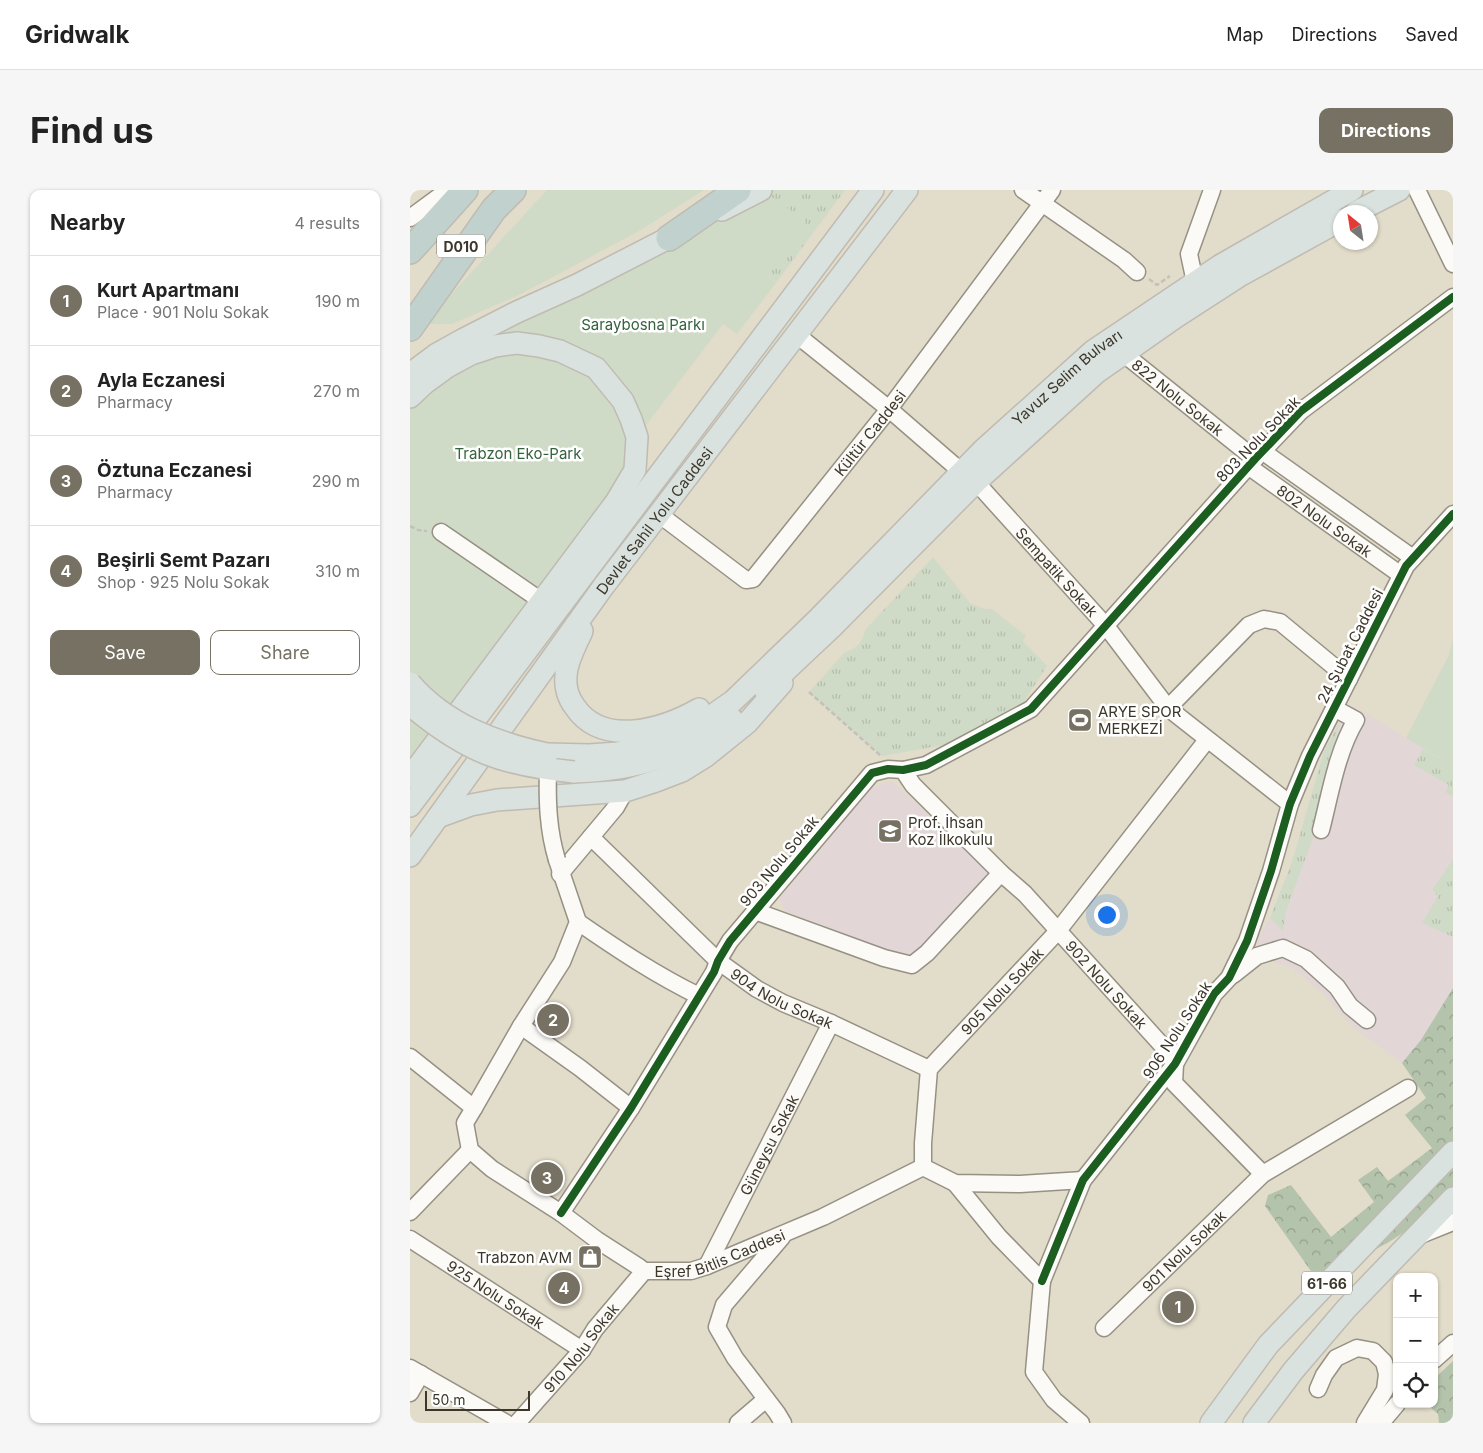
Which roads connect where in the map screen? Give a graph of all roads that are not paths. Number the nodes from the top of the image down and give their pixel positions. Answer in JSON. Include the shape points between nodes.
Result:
{"nodes":[{"id":1,"x":448,"y":190,"type":"edge"},
{"id":2,"x":465,"y":190,"type":"edge"},
{"id":3,"x":512,"y":190,"type":"edge"},
{"id":4,"x":738,"y":190,"type":"edge"},
{"id":5,"x":761,"y":190,"type":"edge"},
{"id":6,"x":873,"y":190,"type":"edge"},
{"id":7,"x":907,"y":190,"type":"edge"},
{"id":8,"x":1023,"y":190,"type":"edge"},
{"id":9,"x":1212,"y":190,"type":"edge"},
{"id":10,"x":1352,"y":190,"type":"edge"},
{"id":11,"x":1399,"y":190,"type":"edge"},
{"id":12,"x":1417,"y":190,"type":"edge"},
{"id":13,"x":1047,"y":196,"type":"edge"},
{"id":14,"x":1370,"y":205,"type":"edge"},
{"id":15,"x":494,"y":210,"type":"junction"},
{"id":16,"x":410,"y":218,"type":"edge"},
{"id":17,"x":1333,"y":224,"type":"edge"},
{"id":18,"x":669,"y":238,"type":"junction"},
{"id":19,"x":410,"y":251,"type":"edge"},
{"id":20,"x":1453,"y":264,"type":"edge"},
{"id":21,"x":1137,"y":272,"type":"dead end"},
{"id":22,"x":1195,"y":282,"type":"junction"},
{"id":23,"x":1453,"y":297,"type":"edge"},
{"id":24,"x":410,"y":302,"type":"edge"},
{"id":25,"x":410,"y":328,"type":"edge"},
{"id":26,"x":797,"y":335,"type":"junction"},
{"id":27,"x":1124,"y":354,"type":"junction"},
{"id":28,"x":410,"y":374,"type":"edge"},
{"id":29,"x":410,"y":396,"type":"edge"},
{"id":30,"x":889,"y":409,"type":"junction"},
{"id":31,"x":1255,"y":459,"type":"junction"},
{"id":32,"x":968,"y":477,"type":"junction"},
{"id":33,"x":660,"y":514,"type":"junction"},
{"id":34,"x":1453,"y":514,"type":"edge"},
{"id":35,"x":440,"y":532,"type":"dead end"},
{"id":36,"x":1413,"y":558,"type":"junction"},
{"id":37,"x":1401,"y":575,"type":"junction"},
{"id":38,"x":603,"y":587,"type":"junction"},
{"id":39,"x":543,"y":602,"type":"junction"},
{"id":40,"x":824,"y":621,"type":"junction"},
{"id":41,"x":1106,"y":626,"type":"junction"},
{"id":42,"x":1349,"y":679,"type":"junction"},
{"id":43,"x":410,"y":683,"type":"edge"},
{"id":44,"x":410,"y":705,"type":"edge"},
{"id":45,"x":1168,"y":708,"type":"junction"},
{"id":46,"x":1334,"y":708,"type":"junction"},
{"id":47,"x":1207,"y":740,"type":"junction"},
{"id":48,"x":547,"y":762,"type":"junction"},
{"id":49,"x":903,"y":770,"type":"junction"},
{"id":50,"x":410,"y":777,"type":"edge"},
{"id":51,"x":626,"y":791,"type":"junction"},
{"id":52,"x":1290,"y":804,"type":"junction"},
{"id":53,"x":410,"y":806,"type":"edge"},
{"id":54,"x":438,"y":817,"type":"junction"},
{"id":55,"x":1321,"y":830,"type":"dead end"},
{"id":56,"x":591,"y":837,"type":"junction"},
{"id":57,"x":410,"y":856,"type":"edge"},
{"id":58,"x":558,"y":867,"type":"junction"},
{"id":59,"x":1001,"y":873,"type":"junction"},
{"id":60,"x":755,"y":911,"type":"junction"},
{"id":61,"x":578,"y":922,"type":"junction"},
{"id":62,"x":1058,"y":932,"type":"junction"},
{"id":63,"x":718,"y":961,"type":"junction"},
{"id":64,"x":1229,"y":978,"type":"junction"},
{"id":65,"x":699,"y":996,"type":"junction"},
{"id":66,"x":1367,"y":1020,"type":"dead end"},
{"id":67,"x":831,"y":1023,"type":"junction"},
{"id":68,"x":521,"y":1026,"type":"junction"},
{"id":69,"x":410,"y":1057,"type":"edge"},
{"id":70,"x":1175,"y":1064,"type":"junction"},
{"id":71,"x":929,"y":1069,"type":"junction"},
{"id":72,"x":1408,"y":1088,"type":"dead end"},
{"id":73,"x":474,"y":1108,"type":"junction"},
{"id":74,"x":631,"y":1108,"type":"junction"},
{"id":75,"x":470,"y":1150,"type":"junction"},
{"id":76,"x":1453,"y":1152,"type":"edge"},
{"id":77,"x":923,"y":1167,"type":"junction"},
{"id":78,"x":1263,"y":1174,"type":"junction"},
{"id":79,"x":1082,"y":1180,"type":"junction"},
{"id":80,"x":955,"y":1183,"type":"junction"},
{"id":81,"x":1453,"y":1198,"type":"edge"},
{"id":82,"x":410,"y":1212,"type":"edge"},
{"id":83,"x":561,"y":1213,"type":"junction"},
{"id":84,"x":1453,"y":1222,"type":"edge"},
{"id":85,"x":783,"y":1235,"type":"junction"},
{"id":86,"x":1416,"y":1237,"type":"junction"},
{"id":87,"x":410,"y":1240,"type":"edge"},
{"id":88,"x":707,"y":1266,"type":"junction"},
{"id":89,"x":644,"y":1272,"type":"junction"},
{"id":90,"x":1042,"y":1281,"type":"junction"},
{"id":91,"x":1325,"y":1285,"type":"junction"},
{"id":92,"x":1104,"y":1328,"type":"dead end"},
{"id":93,"x":1453,"y":1344,"type":"edge"},
{"id":94,"x":582,"y":1350,"type":"junction"},
{"id":95,"x":1438,"y":1357,"type":"edge"},
{"id":96,"x":416,"y":1371,"type":"edge"},
{"id":97,"x":1293,"y":1371,"type":"junction"},
{"id":98,"x":1318,"y":1390,"type":"dead end"},
{"id":99,"x":410,"y":1393,"type":"edge"},
{"id":100,"x":766,"y":1400,"type":"junction"},
{"id":101,"x":1394,"y":1408,"type":"edge"},
{"id":102,"x":506,"y":1423,"type":"edge"},
{"id":103,"x":517,"y":1423,"type":"edge"},
{"id":104,"x":738,"y":1423,"type":"edge"},
{"id":105,"x":782,"y":1423,"type":"edge"},
{"id":106,"x":1081,"y":1423,"type":"edge"},
{"id":107,"x":1200,"y":1423,"type":"edge"},
{"id":108,"x":1211,"y":1423,"type":"edge"},
{"id":109,"x":1254,"y":1423,"type":"edge"},
{"id":110,"x":1267,"y":1423,"type":"edge"},
{"id":111,"x":1365,"y":1423,"type":"edge"},
{"id":112,"x":1382,"y":1423,"type":"edge"}],
"edges":[{"from":1,"to":16,"type":"street"},
{"from":2,"to":19,"type":"highway","number":"D010"},
{"from":3,"to":15,"type":"highway"},
{"from":4,"to":18,"type":"highway"},
{"from":5,"to":18,"type":"main road"},
{"from":6,"to":53,"type":"main road","name":"Devlet Sahil Yolu Caddesi"},
{"from":7,"to":26,"type":"main road","name":"Devlet Sahil Yolu Caddesi"},
{"from":8,"to":13,"type":"street"},
{"from":9,"to":22,"type":"street","via":[[1189,254]]},
{"from":10,"to":22,"type":"main road","name":"Yavuz Selim Bulvarı"},
{"from":11,"to":14,"type":"main road"},
{"from":12,"to":20,"type":"street"},
{"from":13,"to":21,"type":"street"},
{"from":13,"to":30,"type":"street","name":"Kültür Caddesi"},
{"from":15,"to":24,"type":"highway","number":"D010"},
{"from":15,"to":25,"type":"highway"},
{"from":17,"to":27,"type":"main road","name":"Yavuz Selim Bulvarı","via":[[1241,275]]},
{"from":18,"to":28,"type":"main road","via":[[464,339]]},
{"from":22,"to":32,"type":"main road","name":"Yavuz Selim Bulvarı","via":[[1093,351],[983,450]]},
{"from":23,"to":31,"type":"street","name":"803 Nolu Sokak","via":[[1301,411]]},
{"from":26,"to":30,"type":"street","name":"Sempatik Sokak"},
{"from":26,"to":33,"type":"main road","name":"Devlet Sahil Yolu Caddesi"},
{"from":27,"to":31,"type":"street","name":"822 Nolu Sokak"},
{"from":27,"to":32,"type":"main road","name":"Yavuz Selim Bulvarı"},
{"from":29,"to":39,"type":"main road","via":[[447,367],[471,354],[517,343],[560,352],[596,368],[623,401],[636,437],[635,470],[616,502]]},
{"from":30,"to":32,"type":"street","name":"Sempatik Sokak"},
{"from":30,"to":33,"type":"street","name":"Kültür Caddesi","via":[[753,579],[746,580]]},
{"from":31,"to":36,"type":"street","name":"802 Nolu Sokak"},
{"from":31,"to":37,"type":"street","name":"802 Nolu Sokak"},
{"from":31,"to":41,"type":"street","name":"803 Nolu Sokak"},
{"from":32,"to":40,"type":"main road","name":"Yavuz Selim Bulvarı"},
{"from":32,"to":41,"type":"street","name":"Sempatik Sokak"},
{"from":33,"to":38,"type":"main road","name":"Devlet Sahil Yolu Caddesi"},
{"from":34,"to":36,"type":"street","name":"24 Şubat Caddesi"},
{"from":35,"to":39,"type":"street"},
{"from":36,"to":37,"type":"street","name":"24 Şubat Caddesi"},
{"from":37,"to":42,"type":"street","name":"24 Şubat Caddesi"},
{"from":38,"to":40,"type":"main road","via":[[567,666],[566,685],[578,711],[597,726],[610,730],[643,729],[691,713]]},
{"from":38,"to":54,"type":"main road","name":"Devlet Sahil Yolu Caddesi"},
{"from":39,"to":50,"type":"main road"},
{"from":40,"to":48,"type":"main road","via":[[733,700],[678,735],[618,753]]},
{"from":40,"to":48,"type":"main road","bridge":true,"via":[[744,710],[702,740],[635,766],[574,772]]},
{"from":40,"to":51,"type":"main road","via":[[747,723],[682,771]]},
{"from":41,"to":45,"type":"street","name":"Sempatik Sokak"},
{"from":41,"to":49,"type":"street","name":"903 Nolu Sokak","via":[[1031,709],[926,765]]},
{"from":42,"to":45,"type":"street","via":[[1280,622],[1264,619],[1249,626]]},
{"from":42,"to":46,"type":"street","name":"24 Şubat Caddesi"},
{"from":43,"to":48,"type":"main road","bridge":true,"via":[[435,707],[481,734]]},
{"from":44,"to":48,"type":"main road","bridge":true,"via":[[438,728],[477,751],[516,764]]},
{"from":45,"to":47,"type":"street","name":"Sempatik Sokak"},
{"from":46,"to":52,"type":"street","name":"24 Şubat Caddesi"},
{"from":46,"to":55,"type":"street","via":[[1356,720],[1349,731]]},
{"from":47,"to":52,"type":"street","name":"Sempatik Sokak"},
{"from":47,"to":62,"type":"street","name":"905 Nolu Sokak"},
{"from":48,"to":58,"type":"street","bridge":true,"via":[[547,807]]},
{"from":49,"to":59,"type":"street","name":"902 Nolu Sokak","via":[[913,785]]},
{"from":49,"to":60,"type":"street","name":"903 Nolu Sokak","via":[[872,773]]},
{"from":51,"to":54,"type":"main road","via":[[497,800]]},
{"from":51,"to":56,"type":"street"},
{"from":52,"to":64,"type":"street","name":"906 Nolu Sokak","via":[[1247,941]]},
{"from":54,"to":57,"type":"main road","name":"Devlet Sahil Yolu Caddesi"},
{"from":56,"to":58,"type":"street"},
{"from":56,"to":63,"type":"street","name":"904 Nolu Sokak"},
{"from":58,"to":61,"type":"street"},
{"from":59,"to":60,"type":"street","via":[[912,965]]},
{"from":59,"to":62,"type":"street","name":"902 Nolu Sokak","via":[[1025,894]]},
{"from":60,"to":63,"type":"street","name":"903 Nolu Sokak"},
{"from":61,"to":65,"type":"street","via":[[628,957]]},
{"from":61,"to":68,"type":"street","via":[[562,962]]},
{"from":62,"to":70,"type":"street","name":"902 Nolu Sokak","via":[[1168,1052]]},
{"from":62,"to":71,"type":"street","name":"905 Nolu Sokak"},
{"from":63,"to":65,"type":"street","name":"903 Nolu Sokak"},
{"from":63,"to":67,"type":"street","name":"904 Nolu Sokak","via":[[757,989]]},
{"from":64,"to":66,"type":"street","via":[[1257,956],[1283,948],[1306,959]]},
{"from":64,"to":70,"type":"street","name":"906 Nolu Sokak","via":[[1214,994]]},
{"from":65,"to":74,"type":"street","name":"903 Nolu Sokak"},
{"from":67,"to":71,"type":"street","name":"904 Nolu Sokak"},
{"from":67,"to":88,"type":"street","name":"Güneysu Sokak"},
{"from":68,"to":73,"type":"street"},
{"from":68,"to":74,"type":"street"},
{"from":69,"to":73,"type":"street"},
{"from":70,"to":78,"type":"street","name":"902 Nolu Sokak","via":[[1174,1083]]},
{"from":70,"to":79,"type":"street","name":"906 Nolu Sokak"},
{"from":71,"to":77,"type":"street"},
{"from":72,"to":78,"type":"street"},
{"from":73,"to":75,"type":"street","via":[[465,1123]]},
{"from":74,"to":83,"type":"street","name":"903 Nolu Sokak"},
{"from":75,"to":82,"type":"street"},
{"from":75,"to":83,"type":"street","name":"Eşref Bitlis Caddesi","via":[[492,1169]]},
{"from":76,"to":91,"type":"main road","number":"61-66"},
{"from":77,"to":80,"type":"street"},
{"from":77,"to":85,"type":"street","name":"Eşref Bitlis Caddesi"},
{"from":78,"to":92,"type":"street","name":"901 Nolu Sokak"},
{"from":79,"to":80,"type":"street","via":[[1020,1184]]},
{"from":79,"to":90,"type":"street","name":"906 Nolu Sokak"},
{"from":80,"to":90,"type":"street"},
{"from":81,"to":86,"type":"main road","number":"61-66"},
{"from":83,"to":89,"type":"street","name":"Eşref Bitlis Caddesi"},
{"from":84,"to":86,"type":"street"},
{"from":85,"to":88,"type":"street","name":"Eşref Bitlis Caddesi"},
{"from":85,"to":100,"type":"street","via":[[724,1305],[717,1327]]},
{"from":86,"to":97,"type":"main road","number":"61-66","via":[[1346,1309]]},
{"from":87,"to":94,"type":"street","name":"925 Nolu Sokak"},
{"from":88,"to":89,"type":"street","name":"Eşref Bitlis Caddesi","via":[[691,1271]]},
{"from":89,"to":94,"type":"street","name":"910 Nolu Sokak","via":[[595,1329]]},
{"from":90,"to":106,"type":"street","name":"906 Nolu Sokak","via":[[1034,1372],[1054,1400]]},
{"from":91,"to":107,"type":"main road","number":"61-66","via":[[1275,1330],[1230,1378]]},
{"from":91,"to":108,"type":"main road","number":"61-66","via":[[1268,1346]]},
{"from":93,"to":95,"type":"street"},
{"from":94,"to":103,"type":"street","name":"910 Nolu Sokak"},
{"from":96,"to":99,"type":"street"},
{"from":96,"to":102,"type":"street"},
{"from":97,"to":109,"type":"main road","number":"61-66"},
{"from":97,"to":110,"type":"main road","number":"61-66"},
{"from":98,"to":111,"type":"street","via":[[1336,1358],[1357,1348],[1373,1351],[1384,1362],[1388,1374],[1385,1390]]},
{"from":100,"to":104,"type":"street"},
{"from":100,"to":105,"type":"street"},
{"from":101,"to":112,"type":"street"}]}
